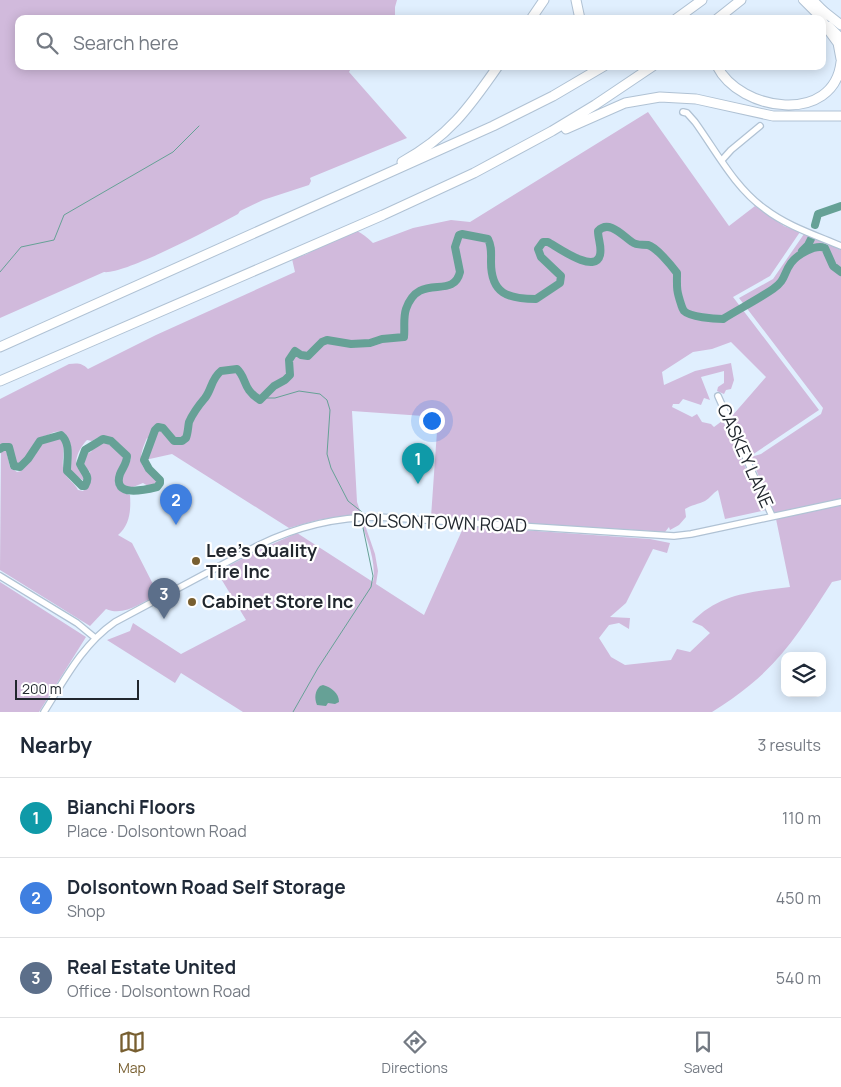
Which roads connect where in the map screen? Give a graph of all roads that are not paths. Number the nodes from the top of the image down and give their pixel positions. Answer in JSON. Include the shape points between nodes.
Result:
{"nodes":[{"id":1,"x":544,"y":0,"type":"edge"},
{"id":2,"x":576,"y":0,"type":"edge"},
{"id":3,"x":702,"y":0,"type":"edge"},
{"id":4,"x":741,"y":0,"type":"edge"},
{"id":5,"x":803,"y":0,"type":"edge"},
{"id":6,"x":813,"y":0,"type":"edge"},
{"id":7,"x":534,"y":15,"type":"edge"},
{"id":8,"x":579,"y":15,"type":"edge"},
{"id":9,"x":681,"y":15,"type":"edge"},
{"id":10,"x":722,"y":15,"type":"edge"},
{"id":11,"x":727,"y":15,"type":"edge"},
{"id":12,"x":819,"y":15,"type":"edge"},
{"id":13,"x":820,"y":15,"type":"edge"},
{"id":14,"x":826,"y":20,"type":"edge"},
{"id":15,"x":826,"y":22,"type":"edge"},
{"id":16,"x":826,"y":25,"type":"edge"},
{"id":17,"x":841,"y":27,"type":"edge"},
{"id":18,"x":841,"y":38,"type":"edge"},
{"id":19,"x":841,"y":60,"type":"edge"},
{"id":20,"x":495,"y":70,"type":"edge"},
{"id":21,"x":597,"y":70,"type":"edge"},
{"id":22,"x":647,"y":70,"type":"edge"},
{"id":23,"x":720,"y":70,"type":"edge"},
{"id":24,"x":683,"y":112,"type":"dead end"},
{"id":25,"x":841,"y":116,"type":"edge"},
{"id":26,"x":760,"y":126,"type":"dead end"},
{"id":27,"x":511,"y":154,"type":"junction"},
{"id":28,"x":722,"y":160,"type":"junction"},
{"id":29,"x":345,"y":193,"type":"junction"},
{"id":30,"x":841,"y":246,"type":"edge"},
{"id":31,"x":0,"y":347,"type":"edge"},
{"id":32,"x":0,"y":381,"type":"edge"},
{"id":33,"x":718,"y":396,"type":"dead end"},
{"id":34,"x":841,"y":502,"type":"edge"},
{"id":35,"x":772,"y":516,"type":"junction"},
{"id":36,"x":0,"y":576,"type":"edge"},
{"id":37,"x":94,"y":637,"type":"junction"},
{"id":38,"x":44,"y":712,"type":"edge"}],
"edges":[{"from":1,"to":7,"type":"highway"},
{"from":2,"to":8,"type":"highway"},
{"from":3,"to":9,"type":"highway"},
{"from":4,"to":10,"type":"highway"},
{"from":4,"to":11,"type":"highway"},
{"from":5,"to":12,"type":"main road"},
{"from":6,"to":13,"type":"main road"},
{"from":14,"to":17,"type":"highway"},
{"from":15,"to":18,"type":"main road"},
{"from":16,"to":19,"type":"highway","via":[[838,43]]},
{"from":19,"to":23,"type":"highway","via":[[836,79],[823,95],[810,102],[788,105],[762,101],[747,94],[727,80]]},
{"from":20,"to":29,"type":"highway","via":[[466,112],[446,132],[417,153]]},
{"from":21,"to":29,"type":"highway","via":[[514,116]]},
{"from":22,"to":27,"type":"highway"},
{"from":24,"to":28,"type":"street","via":[[695,122]]},
{"from":25,"to":27,"type":"highway","via":[[780,117],[687,98],[650,98],[609,108]]},
{"from":26,"to":28,"type":"street"},
{"from":27,"to":32,"type":"highway","via":[[440,190]]},
{"from":28,"to":30,"type":"street","via":[[764,209]]},
{"from":29,"to":31,"type":"highway"},
{"from":33,"to":35,"type":"street","name":"CASKEY LANE"},
{"from":34,"to":35,"type":"street","name":"DOLSONTOWN ROAD"},
{"from":35,"to":37,"type":"street","name":"DOLSONTOWN ROAD","via":[[674,536],[378,517],[340,520],[274,538],[122,617]]},
{"from":36,"to":37,"type":"street"},
{"from":37,"to":38,"type":"street","name":"DOLSONTOWN ROAD"}]}
